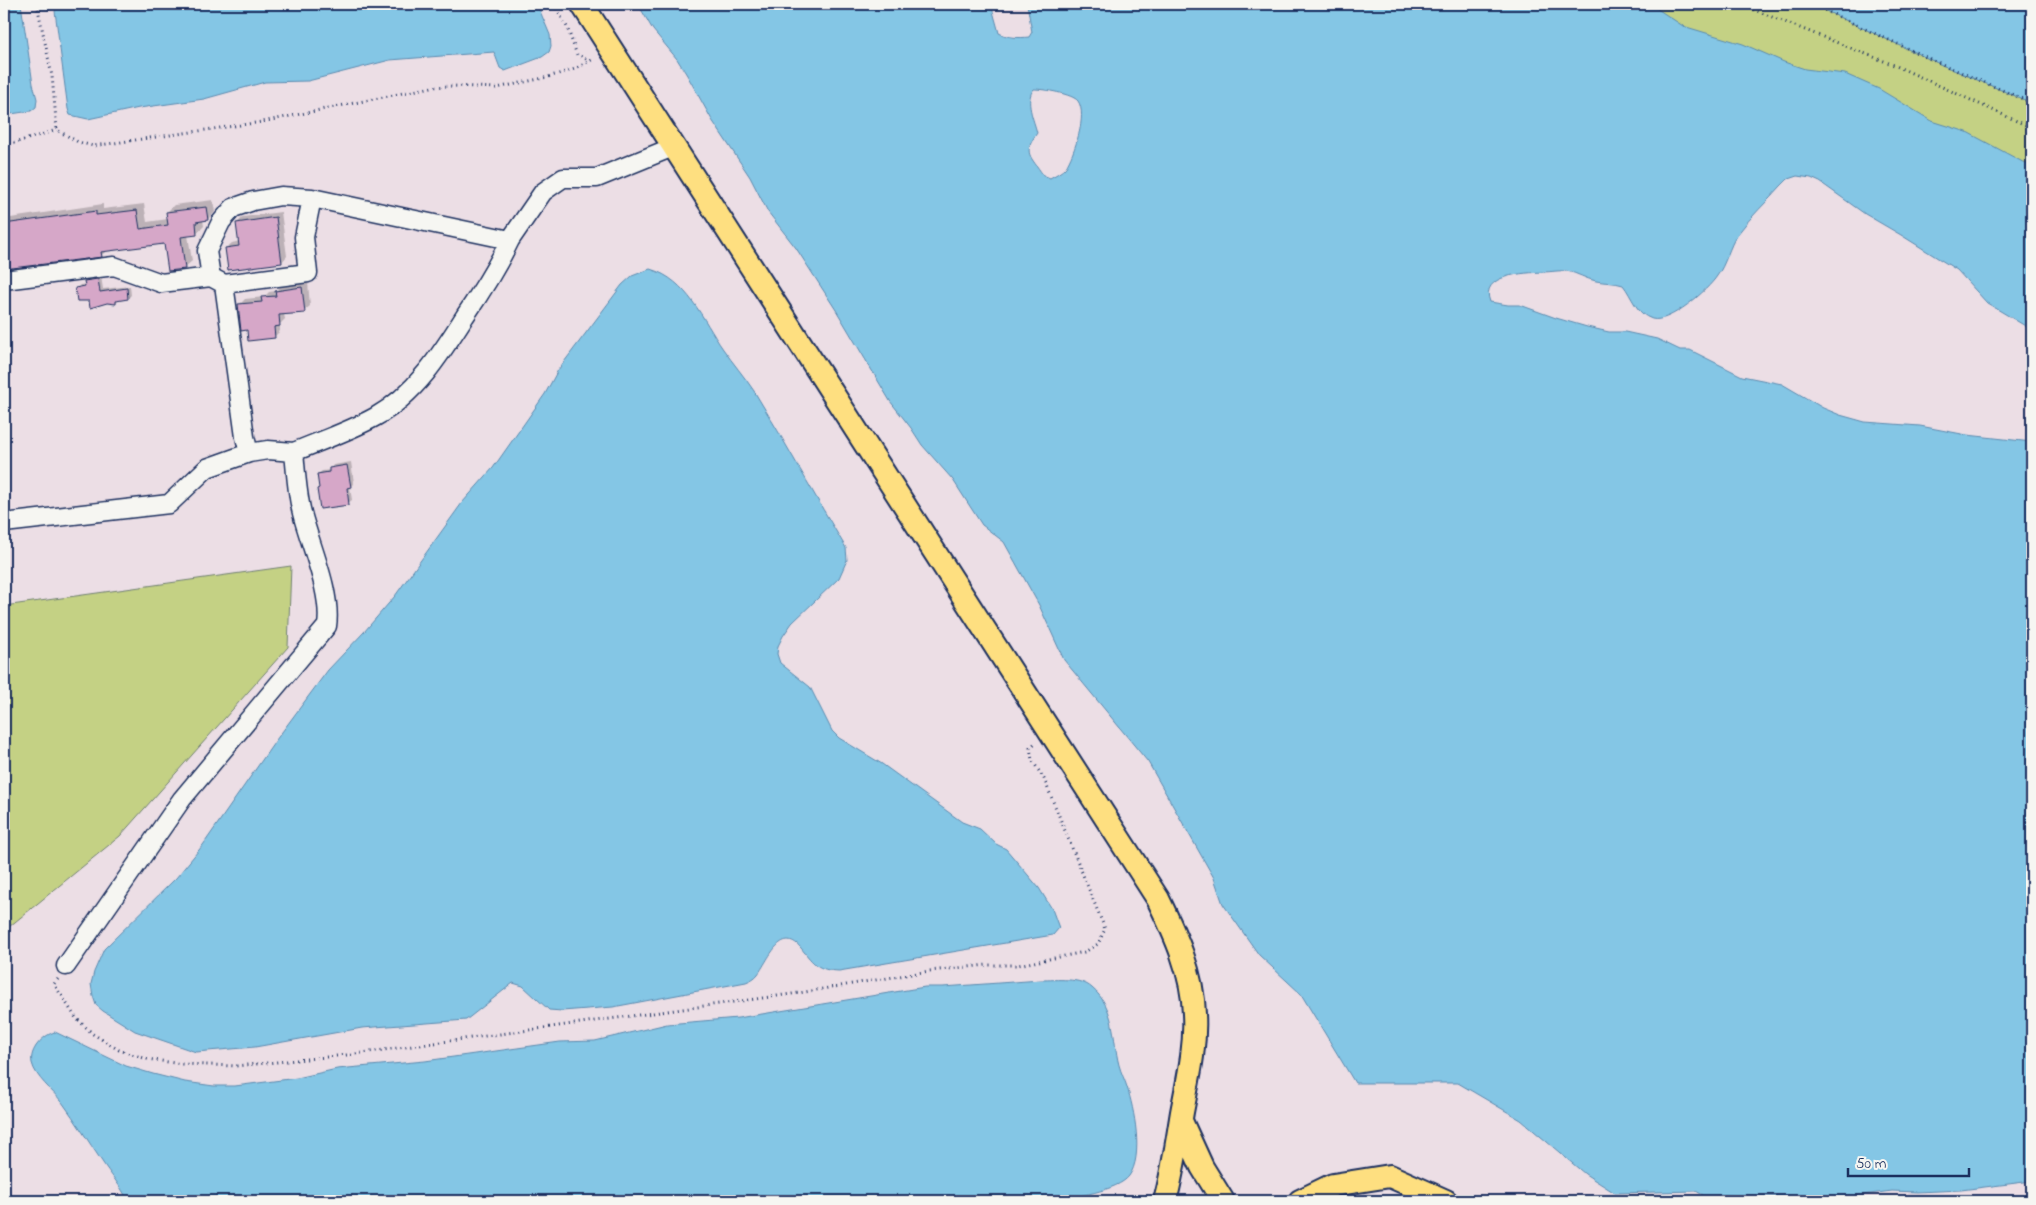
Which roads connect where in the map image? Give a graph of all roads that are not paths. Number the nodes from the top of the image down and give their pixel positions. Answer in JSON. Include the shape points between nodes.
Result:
{"nodes":[{"id":1,"x":582,"y":4,"type":"edge"},
{"id":2,"x":673,"y":147,"type":"junction"},
{"id":3,"x":312,"y":198,"type":"junction"},
{"id":4,"x":510,"y":240,"type":"junction"},
{"id":5,"x":4,"y":280,"type":"edge"},
{"id":6,"x":217,"y":280,"type":"junction"},
{"id":7,"x":294,"y":452,"type":"junction"},
{"id":8,"x":249,"y":454,"type":"junction"},
{"id":9,"x":4,"y":523,"type":"edge"},
{"id":10,"x":66,"y":966,"type":"road end"},
{"id":11,"x":1181,"y":1120,"type":"junction"},
{"id":12,"x":1368,"y":1179,"type":"junction"},
{"id":13,"x":1165,"y":1201,"type":"edge"},
{"id":14,"x":1223,"y":1201,"type":"edge"},
{"id":15,"x":1300,"y":1201,"type":"edge"},
{"id":16,"x":1341,"y":1201,"type":"edge"},
{"id":17,"x":1446,"y":1201,"type":"edge"}],
"edges":[{"from":1,"to":2,"type":"main road"},
{"from":2,"to":4,"type":"lane","via":[[597,178],[563,178],[543,192]]},
{"from":2,"to":11,"type":"main road","via":[[1158,899],[1177,937],[1194,1013],[1192,1061]]},
{"from":3,"to":4,"type":"lane"},
{"from":3,"to":6,"type":"lane","via":[[281,196],[253,200],[233,208],[221,222],[207,251]]},
{"from":3,"to":6,"type":"lane","via":[[304,237],[308,273]]},
{"from":4,"to":7,"type":"lane","via":[[497,268],[441,354],[414,386],[374,418]]},
{"from":5,"to":6,"type":"lane","via":[[114,266],[160,284]]},
{"from":6,"to":8,"type":"lane"},
{"from":7,"to":8,"type":"lane","via":[[268,450]]},
{"from":7,"to":10,"type":"lane","via":[[301,511],[320,575],[327,626],[182,799]]},
{"from":8,"to":9,"type":"lane","via":[[207,468],[169,504]]},
{"from":11,"to":13,"type":"main road"},
{"from":11,"to":14,"type":"main road","via":[[1202,1167]]},
{"from":12,"to":15,"type":"main road","via":[[1333,1185]]},
{"from":12,"to":16,"type":"main road"},
{"from":12,"to":17,"type":"main road","via":[[1390,1176]]}]}
